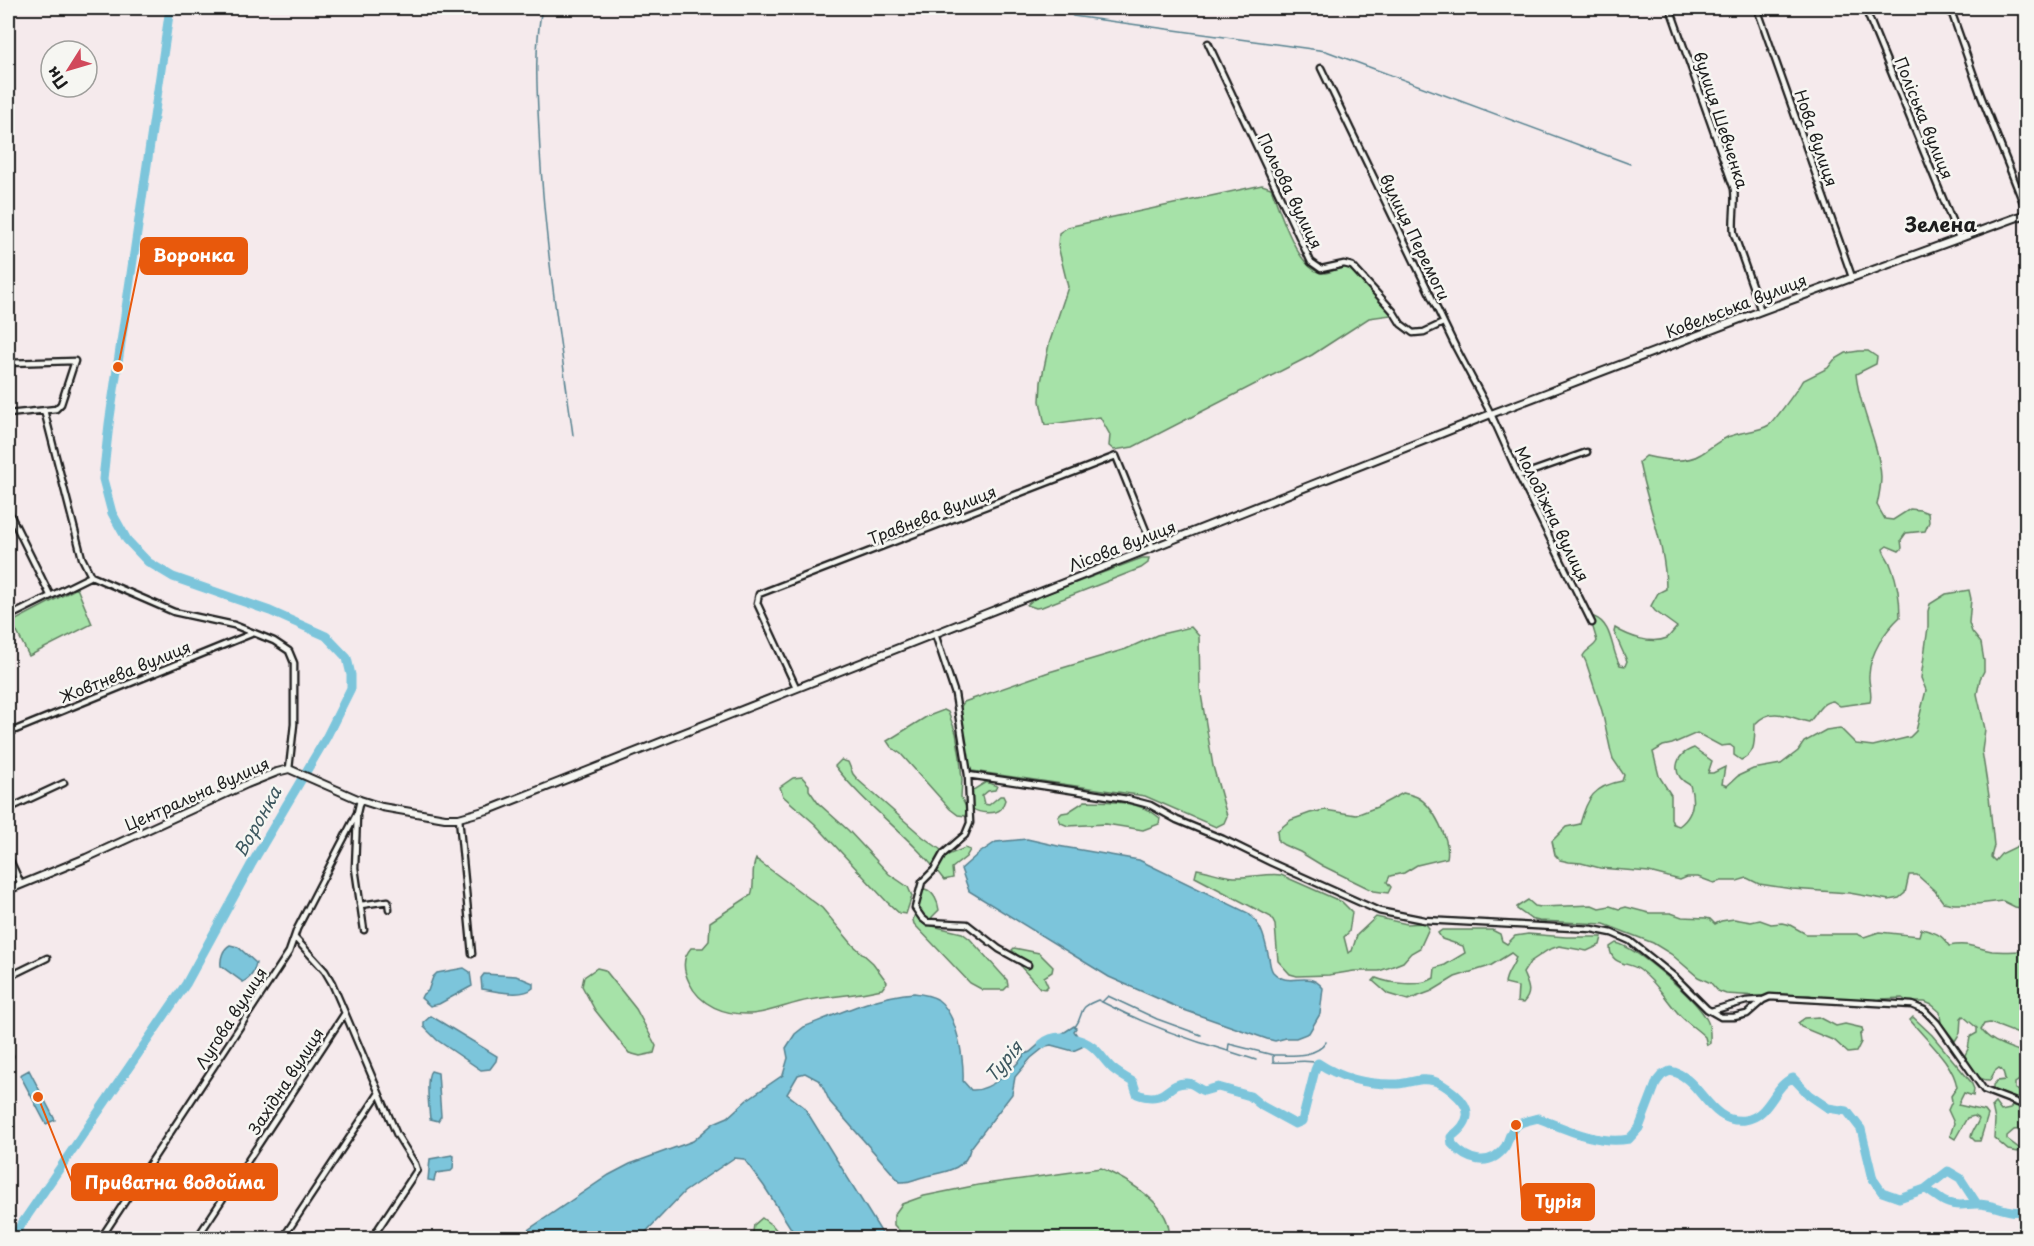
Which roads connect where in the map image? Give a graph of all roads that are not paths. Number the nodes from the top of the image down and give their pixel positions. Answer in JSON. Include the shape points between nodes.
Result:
{"nodes":[{"id":1,"x":1670,"y":8,"type":"edge"},
{"id":2,"x":1757,"y":8,"type":"edge"},
{"id":3,"x":1865,"y":8,"type":"edge"},
{"id":4,"x":1950,"y":8,"type":"edge"},
{"id":5,"x":1208,"y":43,"type":"dead end"},
{"id":6,"x":1321,"y":68,"type":"dead end"},
{"id":7,"x":2026,"y":212,"type":"edge"},
{"id":8,"x":1959,"y":238,"type":"junction"},
{"id":9,"x":1852,"y":277,"type":"junction"},
{"id":10,"x":1761,"y":310,"type":"junction"},
{"id":11,"x":1443,"y":323,"type":"junction"},
{"id":12,"x":8,"y":363,"type":"edge"},
{"id":13,"x":44,"y":410,"type":"junction"},
{"id":14,"x":8,"y":414,"type":"edge"},
{"id":15,"x":1491,"y":414,"type":"junction"},
{"id":16,"x":1457,"y":428,"type":"joint"},
{"id":17,"x":1587,"y":452,"type":"dead end"},
{"id":18,"x":1518,"y":476,"type":"junction"},
{"id":19,"x":8,"y":510,"type":"edge"},
{"id":20,"x":1153,"y":548,"type":"junction"},
{"id":21,"x":91,"y":576,"type":"junction"},
{"id":22,"x":50,"y":595,"type":"junction"},
{"id":23,"x":8,"y":616,"type":"edge"},
{"id":24,"x":1592,"y":623,"type":"dead end"},
{"id":25,"x":251,"y":634,"type":"junction"},
{"id":26,"x":935,"y":634,"type":"junction"},
{"id":27,"x":796,"y":687,"type":"junction"},
{"id":28,"x":8,"y":733,"type":"edge"},
{"id":29,"x":289,"y":770,"type":"junction"},
{"id":30,"x":968,"y":775,"type":"junction"},
{"id":31,"x":64,"y":783,"type":"dead end"},
{"id":32,"x":360,"y":801,"type":"junction"},
{"id":33,"x":505,"y":804,"type":"joint"},
{"id":34,"x":8,"y":809,"type":"edge"},
{"id":35,"x":357,"y":813,"type":"junction"},
{"id":36,"x":459,"y":818,"type":"junction"},
{"id":37,"x":8,"y":856,"type":"edge"},
{"id":38,"x":21,"y":884,"type":"junction"},
{"id":39,"x":8,"y":890,"type":"edge"},
{"id":40,"x":361,"y":905,"type":"junction"},
{"id":41,"x":389,"y":909,"type":"dead end"},
{"id":42,"x":364,"y":930,"type":"dead end"},
{"id":43,"x":295,"y":938,"type":"junction"},
{"id":44,"x":472,"y":954,"type":"dead end"},
{"id":45,"x":46,"y":958,"type":"dead end"},
{"id":46,"x":1028,"y":965,"type":"dead end"},
{"id":47,"x":8,"y":977,"type":"edge"},
{"id":48,"x":1763,"y":1000,"type":"junction"},
{"id":49,"x":1711,"y":1011,"type":"junction"},
{"id":50,"x":345,"y":1013,"type":"junction"},
{"id":51,"x":379,"y":1093,"type":"junction"},
{"id":52,"x":2026,"y":1106,"type":"edge"},
{"id":53,"x":101,"y":1239,"type":"edge"},
{"id":54,"x":197,"y":1239,"type":"edge"},
{"id":55,"x":283,"y":1239,"type":"edge"},
{"id":56,"x":372,"y":1239,"type":"edge"}],
"edges":[{"from":1,"to":10,"type":"street","name":"вулиця Шевченка","via":[[1734,189],[1734,234]]},
{"from":2,"to":9,"type":"street","name":"Нова вулиця"},
{"from":3,"to":8,"type":"street","name":"Поліська вулиця"},
{"from":4,"to":7,"type":"street"},
{"from":5,"to":11,"type":"street","name":"Польова вулиця","via":[[1311,262],[1321,269],[1352,266],[1413,333]]},
{"from":6,"to":11,"type":"street","name":"вулиця Перемоги"},
{"from":7,"to":8,"type":"street","name":"Ковельська вулиця"},
{"from":8,"to":9,"type":"street","name":"Ковельська вулиця"},
{"from":9,"to":10,"type":"street","name":"Ковельська вулиця"},
{"from":10,"to":15,"type":"street","name":"Ковельська вулиця"},
{"from":11,"to":15,"type":"street","name":"вулиця Перемоги"},
{"from":12,"to":13,"type":"street","via":[[75,361],[61,404],[56,409]]},
{"from":13,"to":14,"type":"street"},
{"from":13,"to":21,"type":"street","via":[[82,558]]},
{"from":15,"to":16,"type":"street","name":"Ковельська вулиця"},
{"from":15,"to":18,"type":"street","name":"Молодіжна вулиця"},
{"from":16,"to":20,"type":"street","name":"Лісова вулиця"},
{"from":17,"to":18,"type":"street"},
{"from":18,"to":24,"type":"street","name":"Молодіжна вулиця"},
{"from":19,"to":22,"type":"street"},
{"from":20,"to":26,"type":"street","name":"Лісова вулиця"},
{"from":20,"to":27,"type":"street","name":"Травнева вулиця","via":[[1116,456],[759,594],[757,603]]},
{"from":21,"to":22,"type":"street"},
{"from":21,"to":25,"type":"street","via":[[174,612],[218,621]]},
{"from":22,"to":23,"type":"street"},
{"from":25,"to":28,"type":"street","name":"Жовтнева вулиця"},
{"from":25,"to":29,"type":"street","via":[[274,641],[293,657],[294,724]]},
{"from":26,"to":27,"type":"street","name":"Лісова вулиця"},
{"from":26,"to":30,"type":"street","via":[[955,694]]},
{"from":27,"to":33,"type":"street","name":"Лісова вулиця"},
{"from":29,"to":32,"type":"street","name":"Центральна вулиця"},
{"from":29,"to":38,"type":"street","name":"Центральна вулиця","via":[[277,771]]},
{"from":30,"to":46,"type":"street","via":[[968,830],[922,882],[915,908],[927,922],[967,924]]},
{"from":30,"to":49,"type":"street","via":[[1104,795],[1150,806],[1379,911],[1418,919],[1612,933],[1650,956]]},
{"from":31,"to":34,"type":"street"},
{"from":32,"to":35,"type":"street","name":"Лугова вулиця"},
{"from":32,"to":36,"type":"street","name":"Центральна вулиця","via":[[433,817]]},
{"from":33,"to":36,"type":"street","name":"Центральна вулиця"},
{"from":35,"to":40,"type":"street","via":[[355,868]]},
{"from":35,"to":43,"type":"street","name":"Лугова вулиця"},
{"from":36,"to":44,"type":"street"},
{"from":37,"to":38,"type":"street"},
{"from":38,"to":39,"type":"street","name":"Центральна вулиця"},
{"from":40,"to":41,"type":"street","via":[[388,901]]},
{"from":40,"to":42,"type":"street"},
{"from":43,"to":50,"type":"street","via":[[325,971]]},
{"from":43,"to":53,"type":"street","name":"Лугова вулиця"},
{"from":45,"to":47,"type":"street"},
{"from":48,"to":49,"type":"street"},
{"from":48,"to":49,"type":"street","via":[[1741,1016],[1721,1017]]},
{"from":48,"to":52,"type":"street","via":[[1770,997],[1896,1004],[1924,1010],[1984,1090]]},
{"from":50,"to":51,"type":"street"},
{"from":50,"to":54,"type":"street","name":"Західна вулиця"},
{"from":51,"to":55,"type":"street"},
{"from":51,"to":56,"type":"street","via":[[417,1170]]}]}
